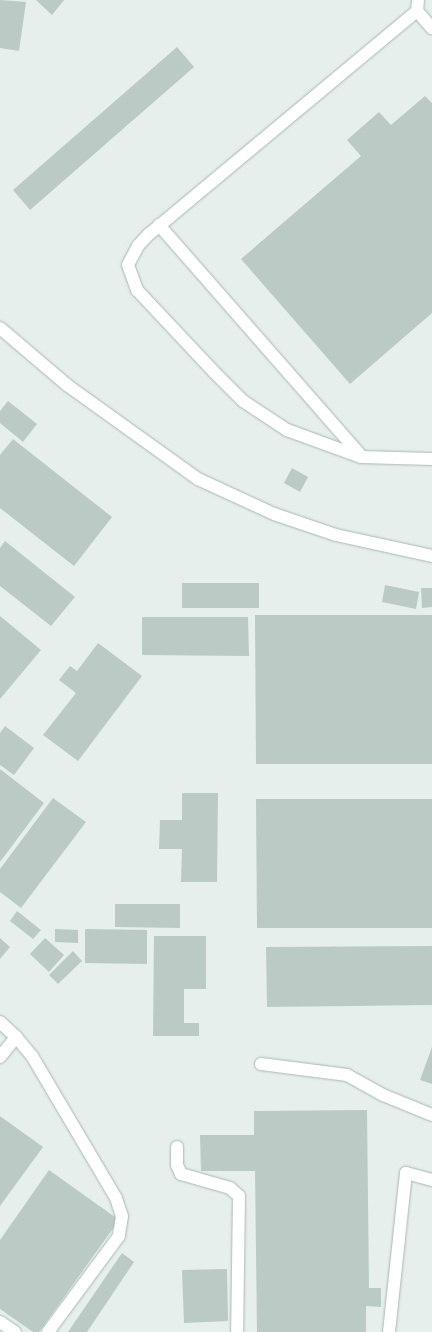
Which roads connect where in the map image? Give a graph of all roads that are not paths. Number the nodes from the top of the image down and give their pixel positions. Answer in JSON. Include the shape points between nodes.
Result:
{"nodes":[{"id":1,"x":417,"y":5,"type":"edge"},
{"id":2,"x":432,"y":28,"type":"edge"},
{"id":3,"x":160,"y":225,"type":"junction"},
{"id":4,"x":0,"y":328,"type":"edge"},
{"id":5,"x":361,"y":457,"type":"junction"},
{"id":6,"x":432,"y":459,"type":"edge"},
{"id":7,"x":432,"y":556,"type":"edge"},
{"id":8,"x":0,"y":1022,"type":"edge"},
{"id":9,"x":16,"y":1037,"type":"junction"},
{"id":10,"x":0,"y":1057,"type":"edge"},
{"id":11,"x":261,"y":1064,"type":"dead end"},
{"id":12,"x":432,"y":1115,"type":"edge"},
{"id":13,"x":177,"y":1146,"type":"dead end"},
{"id":14,"x":432,"y":1180,"type":"edge"},
{"id":15,"x":0,"y":1322,"type":"edge"},
{"id":16,"x":15,"y":1332,"type":"edge"},
{"id":17,"x":48,"y":1332,"type":"edge"},
{"id":18,"x":237,"y":1332,"type":"edge"},
{"id":19,"x":389,"y":1332,"type":"edge"}],
"edges":[{"from":1,"to":2,"type":"street"},
{"from":1,"to":3,"type":"street"},
{"from":3,"to":5,"type":"street"},
{"from":3,"to":5,"type":"street","via":[[138,246],[128,265],[137,290],[243,401],[287,430]]},
{"from":4,"to":7,"type":"street","via":[[67,385],[198,478],[274,514],[336,535]]},
{"from":5,"to":6,"type":"street"},
{"from":8,"to":9,"type":"street"},
{"from":9,"to":10,"type":"street"},
{"from":9,"to":17,"type":"street","via":[[32,1056],[116,1198],[122,1216],[119,1236]]},
{"from":11,"to":12,"type":"street","via":[[347,1075],[383,1095]]},
{"from":13,"to":18,"type":"street","via":[[177,1165],[181,1174],[230,1188],[239,1196]]},
{"from":14,"to":19,"type":"street","via":[[406,1173]]},
{"from":15,"to":16,"type":"street"}]}
